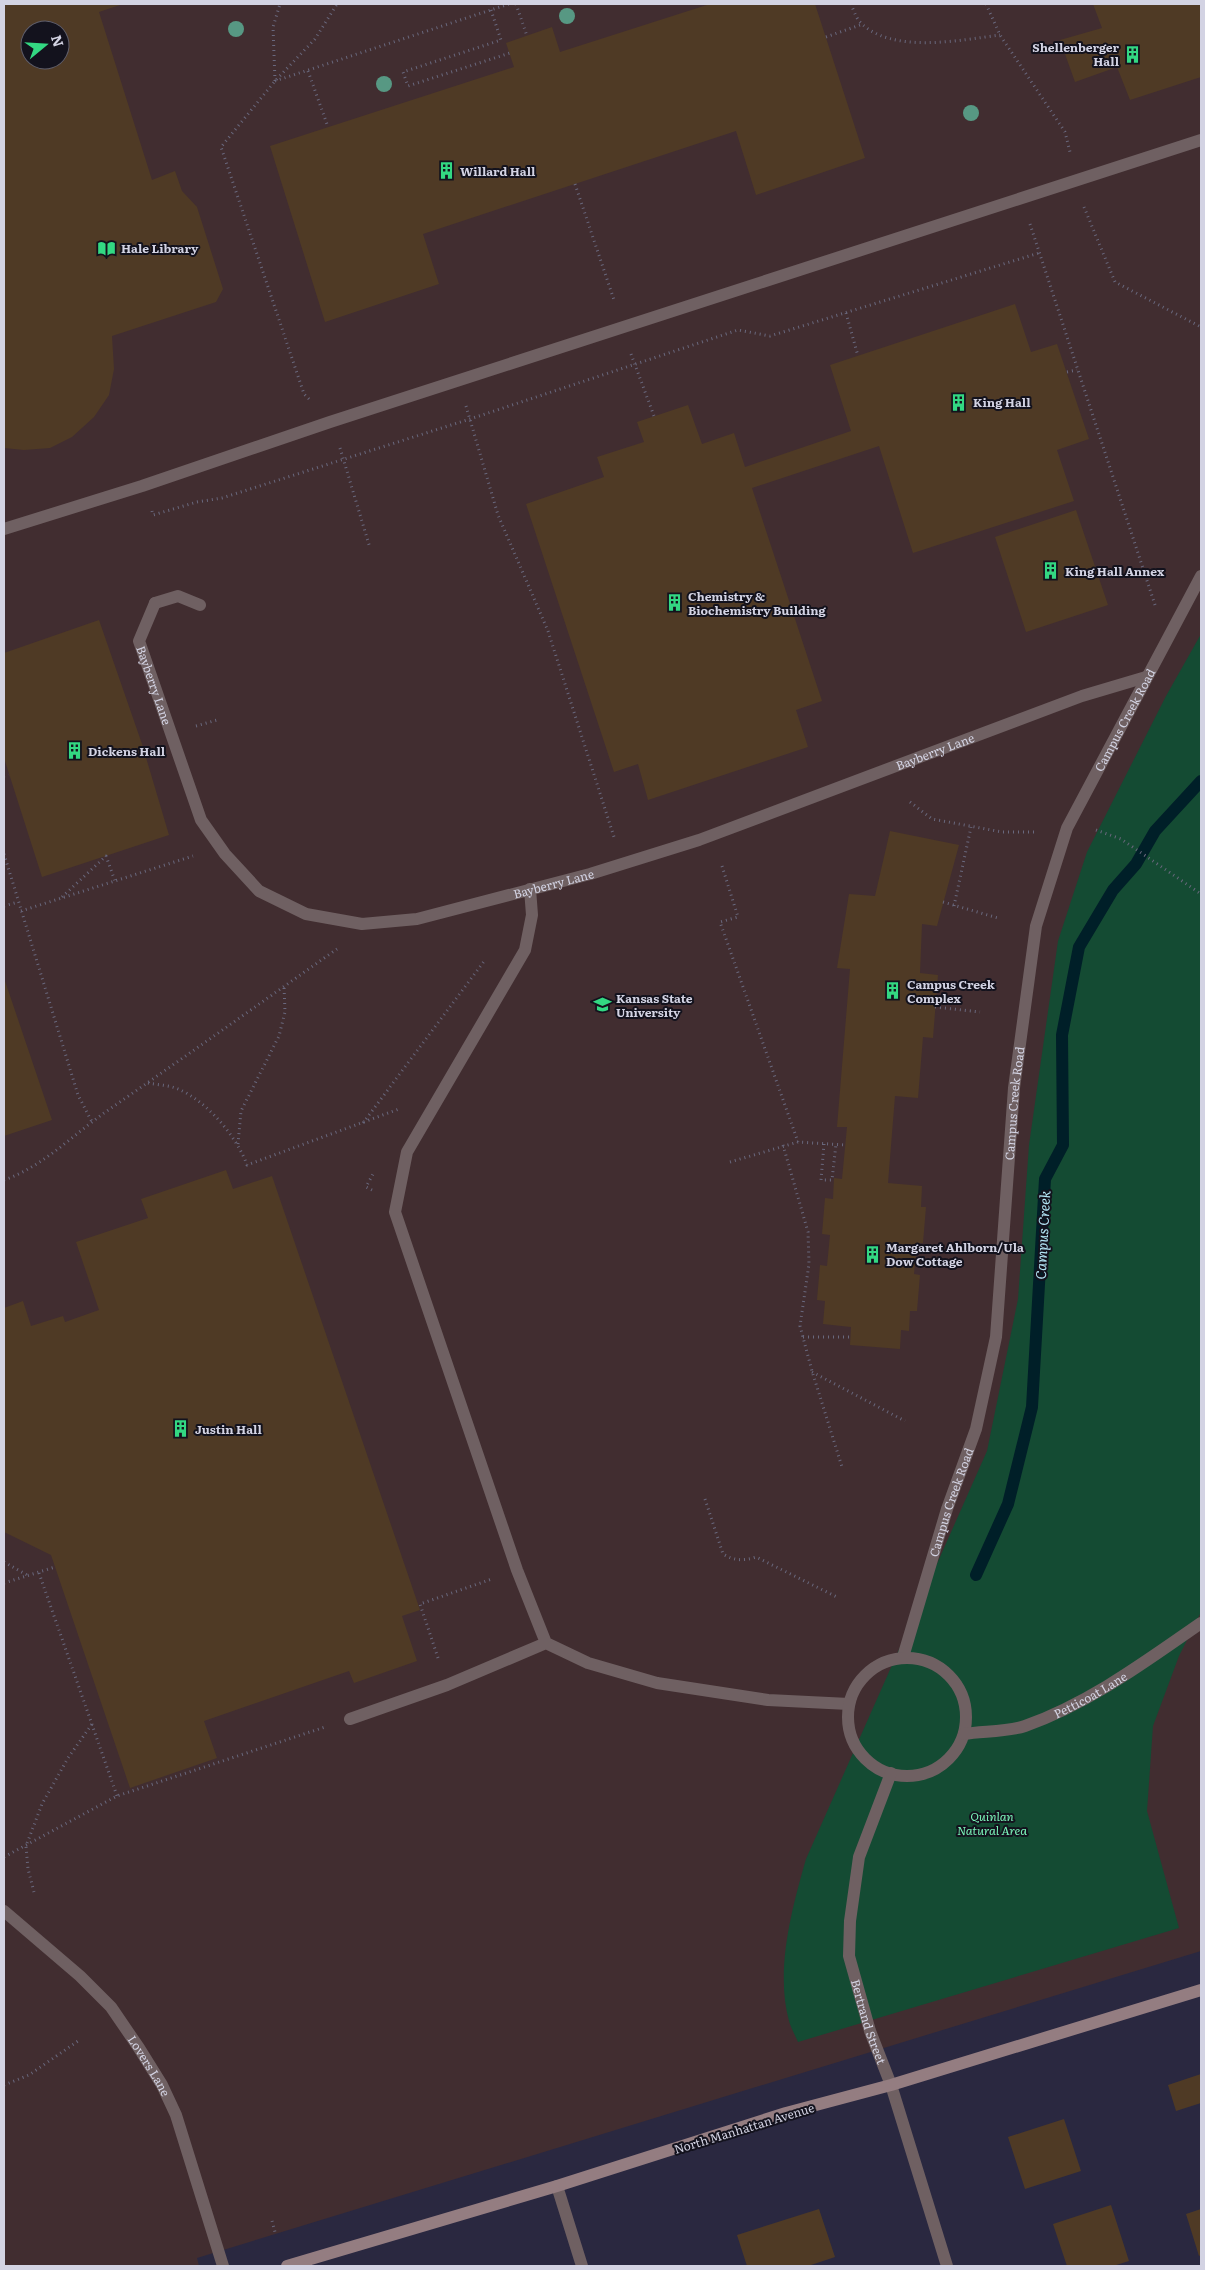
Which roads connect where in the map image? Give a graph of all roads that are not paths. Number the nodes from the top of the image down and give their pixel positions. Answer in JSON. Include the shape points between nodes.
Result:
{"nodes":[{"id":1,"x":1201,"y":140,"type":"edge"},
{"id":2,"x":4,"y":529,"type":"edge"},
{"id":3,"x":1201,"y":576,"type":"edge"},
{"id":4,"x":200,"y":605,"type":"dead end"},
{"id":5,"x":1146,"y":677,"type":"junction"},
{"id":6,"x":530,"y":889,"type":"junction"},
{"id":7,"x":1201,"y":1623,"type":"edge"},
{"id":8,"x":546,"y":1642,"type":"junction"},
{"id":9,"x":902,"y":1657,"type":"junction"},
{"id":10,"x":849,"y":1704,"type":"junction"},
{"id":11,"x":350,"y":1718,"type":"road end"},
{"id":12,"x":964,"y":1734,"type":"junction"},
{"id":13,"x":891,"y":1773,"type":"junction"},
{"id":14,"x":4,"y":1911,"type":"edge"},
{"id":15,"x":1201,"y":1990,"type":"edge"},
{"id":16,"x":891,"y":2085,"type":"junction"},
{"id":17,"x":557,"y":2186,"type":"junction"},
{"id":18,"x":222,"y":2266,"type":"edge"},
{"id":19,"x":287,"y":2266,"type":"edge"},
{"id":20,"x":582,"y":2266,"type":"edge"},
{"id":21,"x":947,"y":2266,"type":"edge"}],
"edges":[{"from":1,"to":2,"type":"street"},
{"from":3,"to":5,"type":"street","name":"Campus Creek Road"},
{"from":4,"to":6,"type":"street","name":"Bayberry Lane","via":[[178,596],[155,603],[139,641],[201,820],[224,854],[259,891],[306,914],[362,924],[416,919]]},
{"from":5,"to":6,"type":"street","name":"Bayberry Lane","via":[[1082,696],[699,840]]},
{"from":5,"to":9,"type":"street","name":"Campus Creek Road","via":[[1067,828],[1036,926],[1014,1088],[996,1337],[976,1429],[947,1509]]},
{"from":6,"to":8,"type":"street","via":[[532,915],[525,950],[407,1152],[395,1212],[517,1570]]},
{"from":7,"to":12,"type":"street","name":"Petticoat Lane","via":[[1128,1674],[1069,1706],[1024,1726]]},
{"from":8,"to":10,"type":"street","via":[[588,1663],[657,1683],[768,1700]]},
{"from":8,"to":11,"type":"street","via":[[448,1685]]},
{"from":9,"to":10,"type":"street","via":[[884,1662],[869,1672],[857,1686]]},
{"from":9,"to":12,"type":"street","via":[[921,1659],[938,1666],[952,1678],[962,1694],[967,1714]]},
{"from":10,"to":13,"type":"street","via":[[848,1724],[854,1744],[867,1760]]},
{"from":12,"to":13,"type":"street","via":[[956,1752],[941,1766],[923,1774],[903,1776]]},
{"from":13,"to":16,"type":"street","name":"Bertrand Street","via":[[859,1857],[849,1956],[870,2032]]},
{"from":14,"to":18,"type":"street","name":"Lovers Lane","via":[[111,2007],[162,2085],[176,2114]]},
{"from":15,"to":16,"type":"street","name":"North Manhattan Avenue"},
{"from":16,"to":17,"type":"street","name":"North Manhattan Avenue","via":[[786,2114]]},
{"from":16,"to":21,"type":"street","name":"Bertrand Street"},
{"from":17,"to":19,"type":"street","name":"North Manhattan Avenue"},
{"from":17,"to":20,"type":"street"}]}
